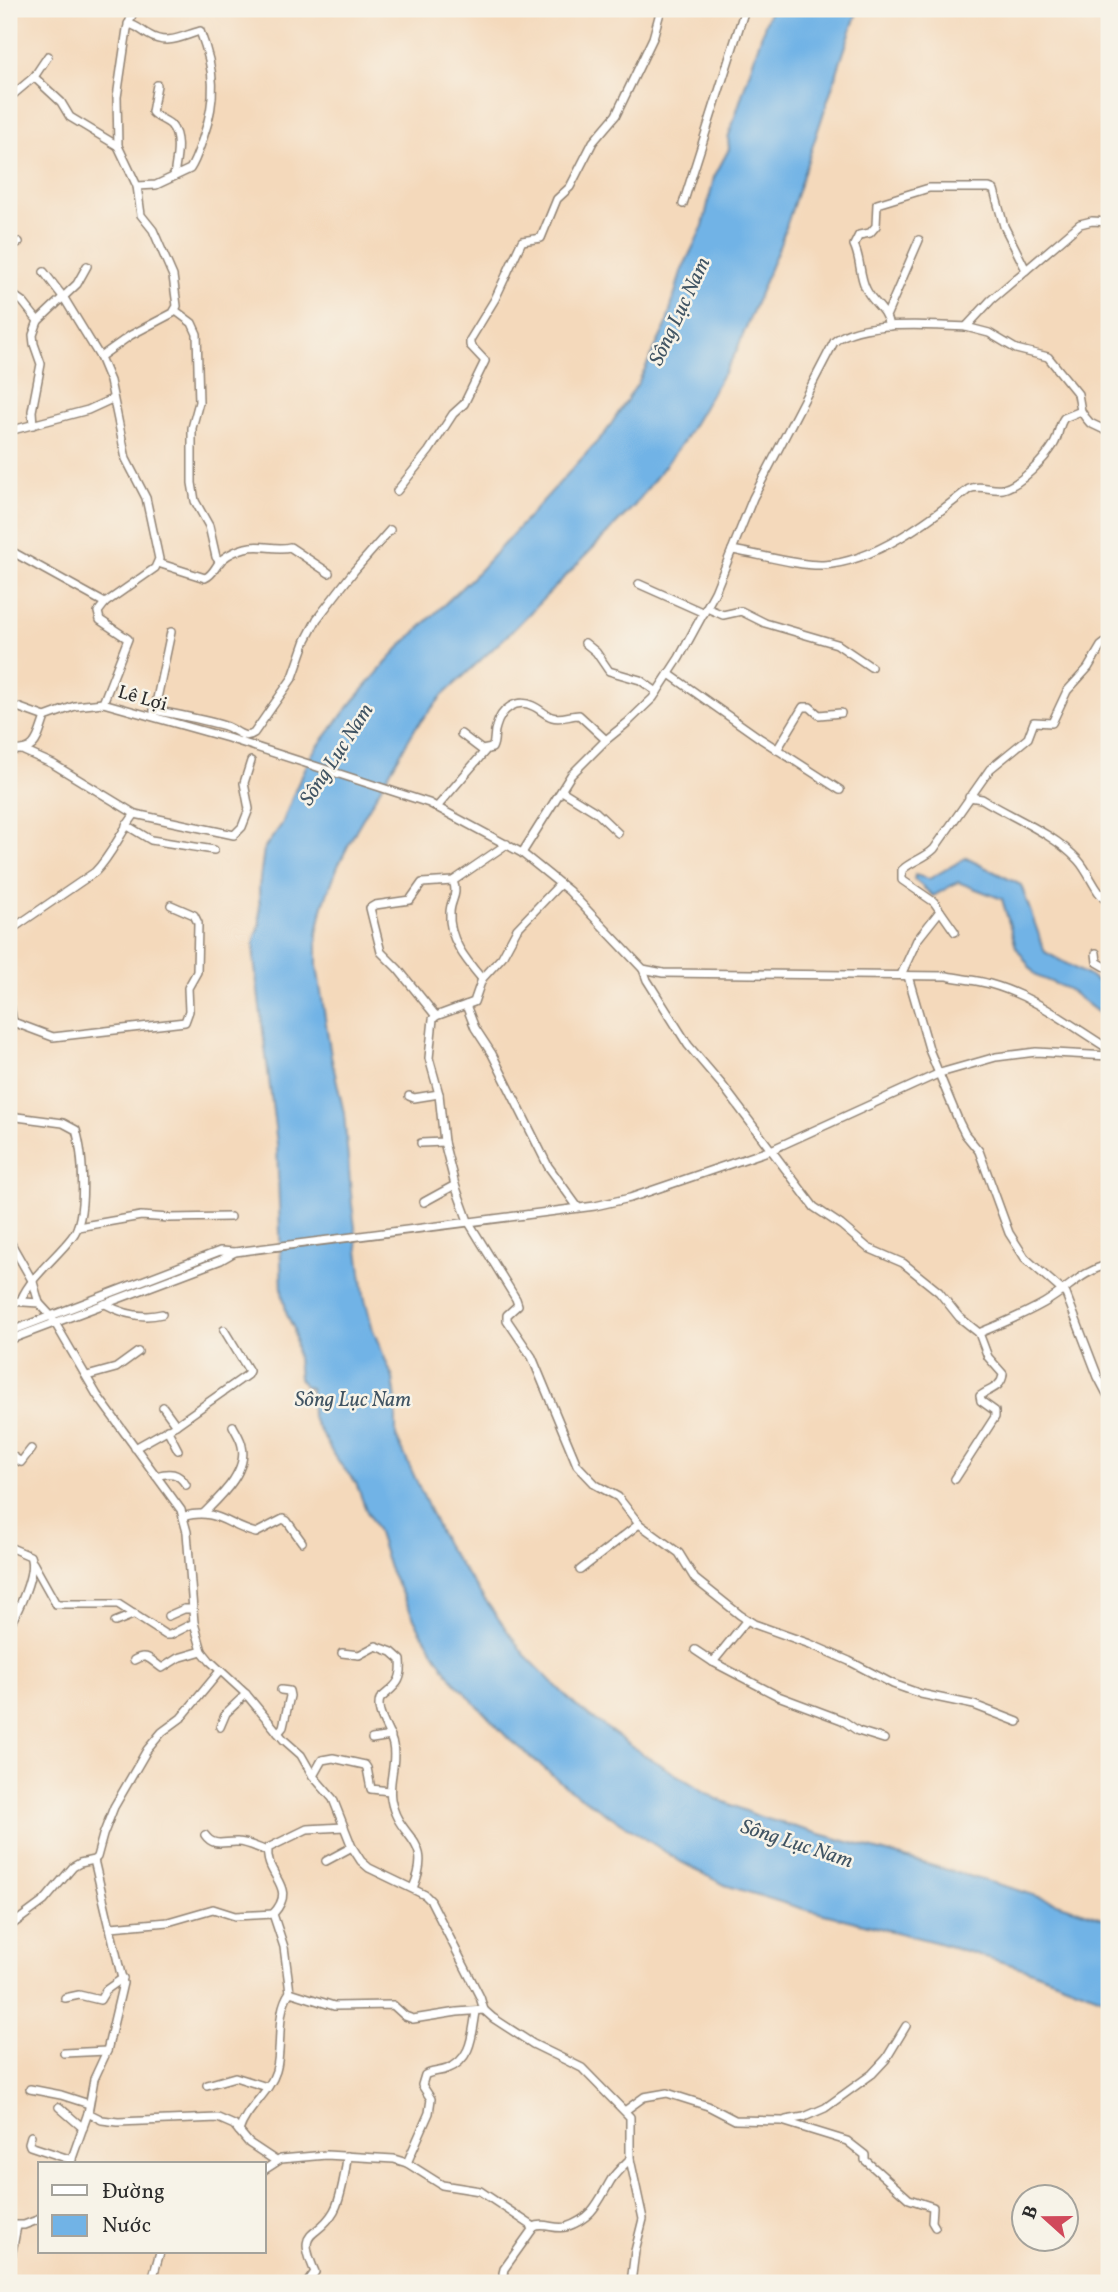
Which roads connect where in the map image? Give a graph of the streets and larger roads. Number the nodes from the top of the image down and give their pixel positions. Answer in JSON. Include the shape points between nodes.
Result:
{"nodes":[{"id":1,"x":134,"y":9,"type":"edge"},
{"id":2,"x":660,"y":9,"type":"edge"},
{"id":3,"x":745,"y":9,"type":"edge"},
{"id":4,"x":128,"y":24,"type":"junction"},
{"id":5,"x":48,"y":56,"type":"dead end"},
{"id":6,"x":34,"y":77,"type":"junction"},
{"id":7,"x":157,"y":85,"type":"dead end"},
{"id":8,"x":9,"y":98,"type":"edge"},
{"id":9,"x":118,"y":146,"type":"junction"},
{"id":10,"x":174,"y":176,"type":"junction"},
{"id":11,"x":137,"y":186,"type":"junction"},
{"id":12,"x":683,"y":204,"type":"dead end"},
{"id":13,"x":1109,"y":222,"type":"edge"},
{"id":14,"x":919,"y":240,"type":"dead end"},
{"id":15,"x":19,"y":242,"type":"dead end"},
{"id":16,"x":9,"y":248,"type":"edge"},
{"id":17,"x":87,"y":266,"type":"dead end"},
{"id":18,"x":1026,"y":270,"type":"junction"},
{"id":19,"x":44,"y":272,"type":"dead end"},
{"id":20,"x":9,"y":292,"type":"edge"},
{"id":21,"x":64,"y":298,"type":"junction"},
{"id":22,"x":176,"y":311,"type":"junction"},
{"id":23,"x":887,"y":314,"type":"junction"},
{"id":24,"x":38,"y":321,"type":"junction"},
{"id":25,"x":889,"y":326,"type":"junction"},
{"id":26,"x":966,"y":327,"type":"junction"},
{"id":27,"x":100,"y":357,"type":"junction"},
{"id":28,"x":112,"y":399,"type":"junction"},
{"id":29,"x":1081,"y":411,"type":"junction"},
{"id":30,"x":33,"y":425,"type":"junction"},
{"id":31,"x":9,"y":430,"type":"edge"},
{"id":32,"x":1109,"y":432,"type":"edge"},
{"id":33,"x":397,"y":491,"type":"dead end"},
{"id":34,"x":390,"y":530,"type":"dead end"},
{"id":35,"x":9,"y":550,"type":"edge"},
{"id":36,"x":732,"y":550,"type":"junction"},
{"id":37,"x":220,"y":562,"type":"junction"},
{"id":38,"x":158,"y":563,"type":"junction"},
{"id":39,"x":329,"y":573,"type":"dead end"},
{"id":40,"x":639,"y":584,"type":"dead end"},
{"id":41,"x":105,"y":603,"type":"junction"},
{"id":42,"x":706,"y":610,"type":"junction"},
{"id":43,"x":171,"y":632,"type":"dead end"},
{"id":44,"x":1109,"y":640,"type":"edge"},
{"id":45,"x":585,"y":643,"type":"dead end"},
{"id":46,"x":870,"y":667,"type":"dead end"},
{"id":47,"x":669,"y":674,"type":"junction"},
{"id":48,"x":657,"y":692,"type":"junction"},
{"id":49,"x":103,"y":703,"type":"junction"},
{"id":50,"x":9,"y":704,"type":"edge"},
{"id":51,"x":154,"y":713,"type":"junction"},
{"id":52,"x":841,"y":713,"type":"dead end"},
{"id":53,"x":45,"y":717,"type":"junction"},
{"id":54,"x":461,"y":734,"type":"dead end"},
{"id":55,"x":606,"y":740,"type":"junction"},
{"id":56,"x":9,"y":750,"type":"edge"},
{"id":57,"x":486,"y":750,"type":"junction"},
{"id":58,"x":777,"y":750,"type":"junction"},
{"id":59,"x":24,"y":751,"type":"junction"},
{"id":60,"x":251,"y":761,"type":"dead end"},
{"id":61,"x":840,"y":790,"type":"dead end"},
{"id":62,"x":562,"y":791,"type":"junction"},
{"id":63,"x":969,"y":797,"type":"junction"},
{"id":64,"x":433,"y":805,"type":"junction"},
{"id":65,"x":135,"y":814,"type":"junction"},
{"id":66,"x":127,"y":825,"type":"junction"},
{"id":67,"x":618,"y":833,"type":"dead end"},
{"id":68,"x":507,"y":845,"type":"junction"},
{"id":69,"x":214,"y":850,"type":"dead end"},
{"id":70,"x":522,"y":853,"type":"junction"},
{"id":71,"x":453,"y":881,"type":"junction"},
{"id":72,"x":560,"y":884,"type":"junction"},
{"id":73,"x":1109,"y":903,"type":"edge"},
{"id":74,"x":172,"y":905,"type":"dead end"},
{"id":75,"x":940,"y":911,"type":"junction"},
{"id":76,"x":9,"y":931,"type":"edge"},
{"id":77,"x":954,"y":932,"type":"dead end"},
{"id":78,"x":1096,"y":953,"type":"dead end"},
{"id":79,"x":643,"y":969,"type":"junction"},
{"id":80,"x":1109,"y":969,"type":"edge"},
{"id":81,"x":905,"y":975,"type":"junction"},
{"id":82,"x":482,"y":979,"type":"junction"},
{"id":83,"x":9,"y":985,"type":"edge"},
{"id":84,"x":9,"y":998,"type":"edge"},
{"id":85,"x":466,"y":1005,"type":"junction"},
{"id":86,"x":436,"y":1016,"type":"junction"},
{"id":87,"x":13,"y":1022,"type":"junction"},
{"id":88,"x":9,"y":1045,"type":"edge"},
{"id":89,"x":1109,"y":1049,"type":"edge"},
{"id":90,"x":1109,"y":1056,"type":"edge"},
{"id":91,"x":940,"y":1073,"type":"junction"},
{"id":92,"x":439,"y":1094,"type":"junction"},
{"id":93,"x":409,"y":1097,"type":"dead end"},
{"id":94,"x":9,"y":1116,"type":"edge"},
{"id":95,"x":444,"y":1142,"type":"junction"},
{"id":96,"x":421,"y":1143,"type":"dead end"},
{"id":97,"x":771,"y":1150,"type":"junction"},
{"id":98,"x":455,"y":1185,"type":"junction"},
{"id":99,"x":424,"y":1202,"type":"dead end"},
{"id":100,"x":577,"y":1206,"type":"junction"},
{"id":101,"x":230,"y":1217,"type":"dead end"},
{"id":102,"x":468,"y":1221,"type":"junction"},
{"id":103,"x":78,"y":1227,"type":"junction"},
{"id":104,"x":9,"y":1240,"type":"edge"},
{"id":105,"x":235,"y":1252,"type":"junction"},
{"id":106,"x":1109,"y":1264,"type":"edge"},
{"id":107,"x":33,"y":1282,"type":"junction"},
{"id":108,"x":1063,"y":1291,"type":"junction"},
{"id":109,"x":21,"y":1300,"type":"junction"},
{"id":110,"x":9,"y":1301,"type":"edge"},
{"id":111,"x":39,"y":1303,"type":"junction"},
{"id":112,"x":105,"y":1304,"type":"junction"},
{"id":113,"x":162,"y":1314,"type":"dead end"},
{"id":114,"x":53,"y":1319,"type":"junction"},
{"id":115,"x":224,"y":1330,"type":"dead end"},
{"id":116,"x":9,"y":1332,"type":"edge"},
{"id":117,"x":979,"y":1333,"type":"junction"},
{"id":118,"x":9,"y":1340,"type":"edge"},
{"id":119,"x":138,"y":1352,"type":"dead end"},
{"id":120,"x":87,"y":1376,"type":"junction"},
{"id":121,"x":1109,"y":1398,"type":"edge"},
{"id":122,"x":163,"y":1407,"type":"dead end"},
{"id":123,"x":176,"y":1425,"type":"junction"},
{"id":124,"x":233,"y":1426,"type":"dead end"},
{"id":125,"x":167,"y":1429,"type":"junction"},
{"id":126,"x":135,"y":1448,"type":"junction"},
{"id":127,"x":32,"y":1449,"type":"dead end"},
{"id":128,"x":178,"y":1450,"type":"dead end"},
{"id":129,"x":9,"y":1454,"type":"edge"},
{"id":130,"x":156,"y":1476,"type":"junction"},
{"id":131,"x":955,"y":1479,"type":"dead end"},
{"id":132,"x":186,"y":1485,"type":"dead end"},
{"id":133,"x":204,"y":1513,"type":"junction"},
{"id":134,"x":185,"y":1516,"type":"junction"},
{"id":135,"x":639,"y":1524,"type":"junction"},
{"id":136,"x":302,"y":1542,"type":"dead end"},
{"id":137,"x":9,"y":1547,"type":"edge"},
{"id":138,"x":33,"y":1563,"type":"junction"},
{"id":139,"x":580,"y":1570,"type":"dead end"},
{"id":140,"x":193,"y":1609,"type":"junction"},
{"id":141,"x":135,"y":1614,"type":"junction"},
{"id":142,"x":169,"y":1616,"type":"dead end"},
{"id":143,"x":747,"y":1619,"type":"junction"},
{"id":144,"x":115,"y":1622,"type":"dead end"},
{"id":145,"x":194,"y":1623,"type":"junction"},
{"id":146,"x":9,"y":1626,"type":"edge"},
{"id":147,"x":695,"y":1650,"type":"dead end"},
{"id":148,"x":202,"y":1651,"type":"junction"},
{"id":149,"x":342,"y":1653,"type":"dead end"},
{"id":150,"x":134,"y":1660,"type":"dead end"},
{"id":151,"x":713,"y":1662,"type":"junction"},
{"id":152,"x":220,"y":1671,"type":"junction"},
{"id":153,"x":281,"y":1690,"type":"dead end"},
{"id":154,"x":246,"y":1694,"type":"junction"},
{"id":155,"x":1018,"y":1722,"type":"dead end"},
{"id":156,"x":220,"y":1727,"type":"dead end"},
{"id":157,"x":278,"y":1733,"type":"junction"},
{"id":158,"x":391,"y":1736,"type":"junction"},
{"id":159,"x":372,"y":1739,"type":"dead end"},
{"id":160,"x":884,"y":1739,"type":"dead end"},
{"id":161,"x":313,"y":1776,"type":"junction"},
{"id":162,"x":390,"y":1791,"type":"junction"},
{"id":163,"x":344,"y":1827,"type":"junction"},
{"id":164,"x":205,"y":1835,"type":"dead end"},
{"id":165,"x":352,"y":1847,"type":"junction"},
{"id":166,"x":267,"y":1851,"type":"junction"},
{"id":167,"x":94,"y":1860,"type":"junction"},
{"id":168,"x":326,"y":1861,"type":"dead end"},
{"id":169,"x":413,"y":1888,"type":"junction"},
{"id":170,"x":273,"y":1914,"type":"junction"},
{"id":171,"x":9,"y":1927,"type":"edge"},
{"id":172,"x":111,"y":1927,"type":"junction"},
{"id":173,"x":122,"y":1978,"type":"junction"},
{"id":174,"x":290,"y":1992,"type":"junction"},
{"id":175,"x":65,"y":1998,"type":"dead end"},
{"id":176,"x":480,"y":2011,"type":"junction"},
{"id":177,"x":906,"y":2026,"type":"dead end"},
{"id":178,"x":107,"y":2051,"type":"junction"},
{"id":179,"x":64,"y":2053,"type":"dead end"},
{"id":180,"x":207,"y":2085,"type":"dead end"},
{"id":181,"x":267,"y":2087,"type":"junction"},
{"id":182,"x":30,"y":2089,"type":"dead end"},
{"id":183,"x":89,"y":2104,"type":"junction"},
{"id":184,"x":60,"y":2107,"type":"dead end"},
{"id":185,"x":626,"y":2110,"type":"junction"},
{"id":186,"x":88,"y":2113,"type":"junction"},
{"id":187,"x":782,"y":2121,"type":"junction"},
{"id":188,"x":83,"y":2128,"type":"junction"},
{"id":189,"x":239,"y":2131,"type":"junction"},
{"id":190,"x":32,"y":2136,"type":"dead end"},
{"id":191,"x":347,"y":2156,"type":"junction"},
{"id":192,"x":630,"y":2159,"type":"junction"},
{"id":193,"x":276,"y":2161,"type":"junction"},
{"id":194,"x":71,"y":2162,"type":"edge"},
{"id":195,"x":407,"y":2163,"type":"junction"},
{"id":196,"x":266,"y":2168,"type":"edge"},
{"id":197,"x":38,"y":2219,"type":"edge"},
{"id":198,"x":13,"y":2225,"type":"edge"},
{"id":199,"x":534,"y":2227,"type":"junction"},
{"id":200,"x":935,"y":2227,"type":"dead end"},
{"id":201,"x":159,"y":2254,"type":"edge"},
{"id":202,"x":9,"y":2267,"type":"edge"},
{"id":203,"x":156,"y":2283,"type":"edge"},
{"id":204,"x":307,"y":2283,"type":"edge"},
{"id":205,"x":510,"y":2283,"type":"edge"},
{"id":206,"x":631,"y":2283,"type":"edge"}],
"edges":[{"from":1,"to":4,"type":"street"},
{"from":2,"to":33,"type":"street","via":[[653,38],[616,115],[593,142],[570,187],[557,199],[541,238],[522,241],[470,340],[485,361],[468,397]]},
{"from":3,"to":12,"type":"street"},
{"from":4,"to":9,"type":"street","via":[[117,97]]},
{"from":4,"to":10,"type":"street","via":[[160,40],[200,31],[207,49],[212,72],[211,111],[193,165]]},
{"from":5,"to":6,"type":"street"},
{"from":6,"to":8,"type":"street"},
{"from":6,"to":9,"type":"street","via":[[70,117]]},
{"from":7,"to":10,"type":"street","via":[[152,112],[176,134]]},
{"from":9,"to":11,"type":"street"},
{"from":10,"to":11,"type":"street","via":[[156,186]]},
{"from":11,"to":22,"type":"street","via":[[141,215],[153,230],[173,276]]},
{"from":13,"to":18,"type":"street","via":[[1080,224]]},
{"from":14,"to":23,"type":"street"},
{"from":15,"to":16,"type":"street"},
{"from":17,"to":21,"type":"street"},
{"from":18,"to":23,"type":"street","via":[[1004,226],[994,190],[914,191],[877,204],[876,226],[854,242],[866,288]]},
{"from":18,"to":26,"type":"street"},
{"from":19,"to":21,"type":"street"},
{"from":20,"to":24,"type":"street"},
{"from":21,"to":24,"type":"street"},
{"from":21,"to":27,"type":"street"},
{"from":22,"to":27,"type":"street"},
{"from":22,"to":37,"type":"street","via":[[192,323],[197,334],[199,402],[192,428],[192,483]]},
{"from":23,"to":25,"type":"street"},
{"from":24,"to":30,"type":"street","via":[[33,335],[41,364]]},
{"from":25,"to":26,"type":"street"},
{"from":25,"to":36,"type":"street","via":[[842,335],[834,342],[753,498]]},
{"from":26,"to":29,"type":"street","via":[[1048,357],[1078,394]]},
{"from":27,"to":28,"type":"street"},
{"from":28,"to":30,"type":"street"},
{"from":28,"to":38,"type":"street","via":[[126,459],[146,498]]},
{"from":29,"to":32,"type":"street","via":[[1090,423]]},
{"from":29,"to":36,"type":"street","via":[[1064,418],[1055,443],[1012,484],[1003,489],[969,489],[888,545],[819,565]]},
{"from":30,"to":31,"type":"street"},
{"from":34,"to":51,"type":"street","via":[[317,619],[293,677],[254,733],[244,736],[228,727]]},
{"from":35,"to":41,"type":"street"},
{"from":36,"to":42,"type":"street"},
{"from":37,"to":38,"type":"street","via":[[205,578]]},
{"from":37,"to":39,"type":"street","via":[[248,547],[290,547]]},
{"from":38,"to":41,"type":"street"},
{"from":40,"to":42,"type":"street"},
{"from":41,"to":49,"type":"street","via":[[98,618],[128,639]]},
{"from":42,"to":46,"type":"street","via":[[723,615],[741,611],[836,644]]},
{"from":42,"to":47,"type":"street"},
{"from":43,"to":51,"type":"street"},
{"from":44,"to":63,"type":"street","via":[[1067,691],[1053,721],[1034,722],[1028,738],[990,769]]},
{"from":45,"to":48,"type":"street","via":[[609,671],[640,680]]},
{"from":47,"to":48,"type":"street"},
{"from":47,"to":58,"type":"street"},
{"from":48,"to":55,"type":"street"},
{"from":49,"to":51,"type":"street","name":"Lê Lợi"},
{"from":49,"to":53,"type":"street","name":"Lê Lợi","via":[[75,706]]},
{"from":50,"to":53,"type":"street"},
{"from":51,"to":64,"type":"street","name":"Lê Lợi"},
{"from":52,"to":58,"type":"street","via":[[819,715],[803,707]]},
{"from":53,"to":59,"type":"street","via":[[36,740]]},
{"from":54,"to":57,"type":"street"},
{"from":55,"to":57,"type":"street","via":[[579,715],[554,718],[531,705],[515,704],[506,709],[496,727],[494,745]]},
{"from":55,"to":62,"type":"street","via":[[571,775]]},
{"from":56,"to":59,"type":"street"},
{"from":57,"to":64,"type":"street"},
{"from":58,"to":61,"type":"street"},
{"from":59,"to":65,"type":"street"},
{"from":60,"to":65,"type":"street","via":[[244,783],[249,809],[238,834]]},
{"from":62,"to":67,"type":"street","via":[[593,809]]},
{"from":62,"to":70,"type":"street"},
{"from":63,"to":73,"type":"street","via":[[982,799],[1067,850]]},
{"from":63,"to":75,"type":"street","via":[[934,849],[908,864],[900,876]]},
{"from":64,"to":68,"type":"street","name":"Lê Lợi"},
{"from":65,"to":66,"type":"street"},
{"from":66,"to":69,"type":"street","via":[[151,840]]},
{"from":66,"to":76,"type":"street","via":[[95,872]]},
{"from":68,"to":70,"type":"street","name":"Lê Lợi"},
{"from":68,"to":71,"type":"street"},
{"from":70,"to":72,"type":"street","name":"Lê Lợi"},
{"from":71,"to":82,"type":"street","via":[[456,895],[449,914],[454,937]]},
{"from":71,"to":86,"type":"street","via":[[422,883],[410,900],[370,908],[381,952]]},
{"from":72,"to":79,"type":"street","name":"Lê Lợi"},
{"from":72,"to":82,"type":"street","via":[[517,929],[502,957]]},
{"from":74,"to":87,"type":"street","via":[[194,915],[198,923],[197,972],[188,988],[185,1022],[52,1037]]},
{"from":75,"to":77,"type":"street"},
{"from":75,"to":81,"type":"street","via":[[917,940]]},
{"from":78,"to":80,"type":"street","via":[[1097,962]]},
{"from":79,"to":81,"type":"street","via":[[663,973]]},
{"from":79,"to":97,"type":"street","name":"Lê Lợi","via":[[688,1045]]},
{"from":81,"to":89,"type":"street","via":[[990,984],[1040,1005]]},
{"from":81,"to":91,"type":"street"},
{"from":82,"to":85,"type":"street","via":[[477,998]]},
{"from":83,"to":84,"type":"street"},
{"from":84,"to":87,"type":"street"},
{"from":85,"to":86,"type":"street"},
{"from":85,"to":100,"type":"street","via":[[548,1166]]},
{"from":86,"to":92,"type":"street","via":[[429,1058]]},
{"from":87,"to":88,"type":"street"},
{"from":90,"to":91,"type":"street","via":[[1036,1052],[996,1057]]},
{"from":91,"to":97,"type":"street"},
{"from":91,"to":108,"type":"street","via":[[965,1134],[979,1151],[1015,1243],[1032,1265]]},
{"from":92,"to":93,"type":"street"},
{"from":92,"to":95,"type":"street"},
{"from":94,"to":103,"type":"street","via":[[63,1123],[76,1130],[83,1199]]},
{"from":95,"to":96,"type":"street"},
{"from":95,"to":98,"type":"street"},
{"from":97,"to":100,"type":"street","via":[[630,1198]]},
{"from":97,"to":117,"type":"street","name":"Lê Lợi","via":[[820,1213],[868,1248],[903,1263]]},
{"from":98,"to":99,"type":"street"},
{"from":98,"to":102,"type":"street"},
{"from":100,"to":102,"type":"street"},
{"from":101,"to":103,"type":"street","via":[[141,1216]]},
{"from":102,"to":105,"type":"street"},
{"from":102,"to":135,"type":"street","via":[[516,1299],[518,1305],[507,1320],[532,1357],[577,1465],[596,1485],[618,1497]]},
{"from":103,"to":107,"type":"street"},
{"from":104,"to":107,"type":"street"},
{"from":105,"to":112,"type":"street"},
{"from":105,"to":114,"type":"street","via":[[220,1251]]},
{"from":106,"to":108,"type":"street","via":[[1087,1271]]},
{"from":107,"to":109,"type":"street"},
{"from":107,"to":111,"type":"street"},
{"from":108,"to":117,"type":"street"},
{"from":108,"to":121,"type":"street"},
{"from":109,"to":110,"type":"street"},
{"from":109,"to":111,"type":"street"},
{"from":111,"to":114,"type":"street"},
{"from":112,"to":113,"type":"street","via":[[138,1316]]},
{"from":112,"to":114,"type":"street"},
{"from":114,"to":116,"type":"street"},
{"from":114,"to":118,"type":"street"},
{"from":114,"to":120,"type":"street"},
{"from":115,"to":123,"type":"street","via":[[247,1375]]},
{"from":117,"to":131,"type":"street","via":[[1003,1378],[996,1388],[980,1396],[995,1411],[995,1418]]},
{"from":119,"to":120,"type":"street","via":[[116,1367]]},
{"from":120,"to":126,"type":"street"},
{"from":122,"to":123,"type":"street"},
{"from":123,"to":125,"type":"street"},
{"from":124,"to":133,"type":"street","via":[[243,1449],[240,1467]]},
{"from":125,"to":126,"type":"street"},
{"from":125,"to":128,"type":"street"},
{"from":126,"to":130,"type":"street"},
{"from":127,"to":129,"type":"street","via":[[21,1462]]},
{"from":130,"to":132,"type":"street","via":[[173,1473]]},
{"from":130,"to":134,"type":"street"},
{"from":133,"to":134,"type":"street"},
{"from":133,"to":136,"type":"street","via":[[256,1533],[283,1519]]},
{"from":134,"to":140,"type":"street"},
{"from":135,"to":139,"type":"street"},
{"from":135,"to":143,"type":"street","via":[[679,1553],[695,1578]]},
{"from":137,"to":138,"type":"street","via":[[30,1556]]},
{"from":138,"to":141,"type":"street","via":[[56,1604],[109,1602]]},
{"from":138,"to":146,"type":"street"},
{"from":140,"to":142,"type":"street"},
{"from":140,"to":145,"type":"street"},
{"from":141,"to":144,"type":"street"},
{"from":141,"to":145,"type":"street","via":[[166,1635]]},
{"from":143,"to":151,"type":"street"},
{"from":143,"to":155,"type":"street","via":[[893,1684]]},
{"from":145,"to":148,"type":"street"},
{"from":147,"to":151,"type":"street"},
{"from":148,"to":150,"type":"street","via":[[162,1668],[148,1656]]},
{"from":148,"to":152,"type":"street"},
{"from":149,"to":158,"type":"street","via":[[359,1655],[376,1646],[401,1660],[396,1686],[378,1704]]},
{"from":151,"to":160,"type":"street","via":[[778,1696]]},
{"from":152,"to":154,"type":"street"},
{"from":152,"to":167,"type":"street","via":[[181,1718],[155,1739],[114,1807]]},
{"from":153,"to":157,"type":"street","via":[[289,1691],[290,1696]]},
{"from":154,"to":156,"type":"street","via":[[230,1708]]},
{"from":154,"to":157,"type":"street"},
{"from":157,"to":161,"type":"street","via":[[301,1755]]},
{"from":158,"to":159,"type":"street"},
{"from":158,"to":162,"type":"street","via":[[395,1755]]},
{"from":161,"to":162,"type":"street","via":[[322,1760],[333,1758],[365,1765],[371,1789]]},
{"from":161,"to":163,"type":"street","via":[[333,1799]]},
{"from":162,"to":169,"type":"street","via":[[397,1816],[419,1851],[420,1872]]},
{"from":163,"to":165,"type":"street"},
{"from":163,"to":166,"type":"street","via":[[307,1829]]},
{"from":164,"to":166,"type":"street","via":[[212,1842],[237,1842]]},
{"from":165,"to":168,"type":"street"},
{"from":165,"to":169,"type":"street","via":[[369,1868]]},
{"from":166,"to":170,"type":"street","via":[[284,1898]]},
{"from":167,"to":171,"type":"street","via":[[73,1867],[44,1901]]},
{"from":167,"to":172,"type":"street"},
{"from":169,"to":176,"type":"street","via":[[435,1905],[480,1997]]},
{"from":170,"to":172,"type":"street","via":[[235,1916],[213,1909],[168,1922]]},
{"from":170,"to":174,"type":"street","via":[[284,1947]]},
{"from":172,"to":173,"type":"street"},
{"from":173,"to":175,"type":"street","via":[[100,2000],[79,1995]]},
{"from":173,"to":178,"type":"street","via":[[123,1991]]},
{"from":174,"to":176,"type":"street","via":[[334,2006],[393,2004],[413,2019]]},
{"from":174,"to":181,"type":"street","via":[[281,2023],[277,2068]]},
{"from":176,"to":185,"type":"street","via":[[582,2068]]},
{"from":176,"to":195,"type":"street","via":[[466,2055],[448,2068],[425,2075],[422,2085],[431,2099],[429,2113]]},
{"from":177,"to":187,"type":"street","via":[[880,2068],[844,2096],[816,2113]]},
{"from":178,"to":179,"type":"street"},
{"from":178,"to":183,"type":"street"},
{"from":180,"to":181,"type":"street","via":[[235,2077]]},
{"from":181,"to":189,"type":"street"},
{"from":182,"to":183,"type":"street"},
{"from":183,"to":186,"type":"street"},
{"from":184,"to":188,"type":"street"},
{"from":185,"to":187,"type":"street","via":[[644,2097],[667,2093],[735,2120]]},
{"from":185,"to":192,"type":"street","via":[[631,2127]]},
{"from":186,"to":188,"type":"street"},
{"from":186,"to":189,"type":"street","via":[[108,2122],[213,2117]]},
{"from":187,"to":200,"type":"street","via":[[850,2143],[904,2196],[933,2207]]},
{"from":188,"to":194,"type":"street"},
{"from":189,"to":193,"type":"street"},
{"from":190,"to":194,"type":"street","via":[[30,2146]]},
{"from":191,"to":193,"type":"street"},
{"from":191,"to":195,"type":"street"},
{"from":191,"to":204,"type":"street","via":[[335,2210],[307,2244],[315,2272]]},
{"from":192,"to":199,"type":"street","via":[[614,2176],[597,2207],[583,2219],[563,2228]]},
{"from":192,"to":206,"type":"street","via":[[643,2219]]},
{"from":193,"to":196,"type":"street"},
{"from":195,"to":199,"type":"street","via":[[442,2185],[480,2191]]},
{"from":197,"to":198,"type":"street"},
{"from":198,"to":202,"type":"street"},
{"from":199,"to":205,"type":"street","via":[[504,2269]]},
{"from":201,"to":203,"type":"street"}]}
